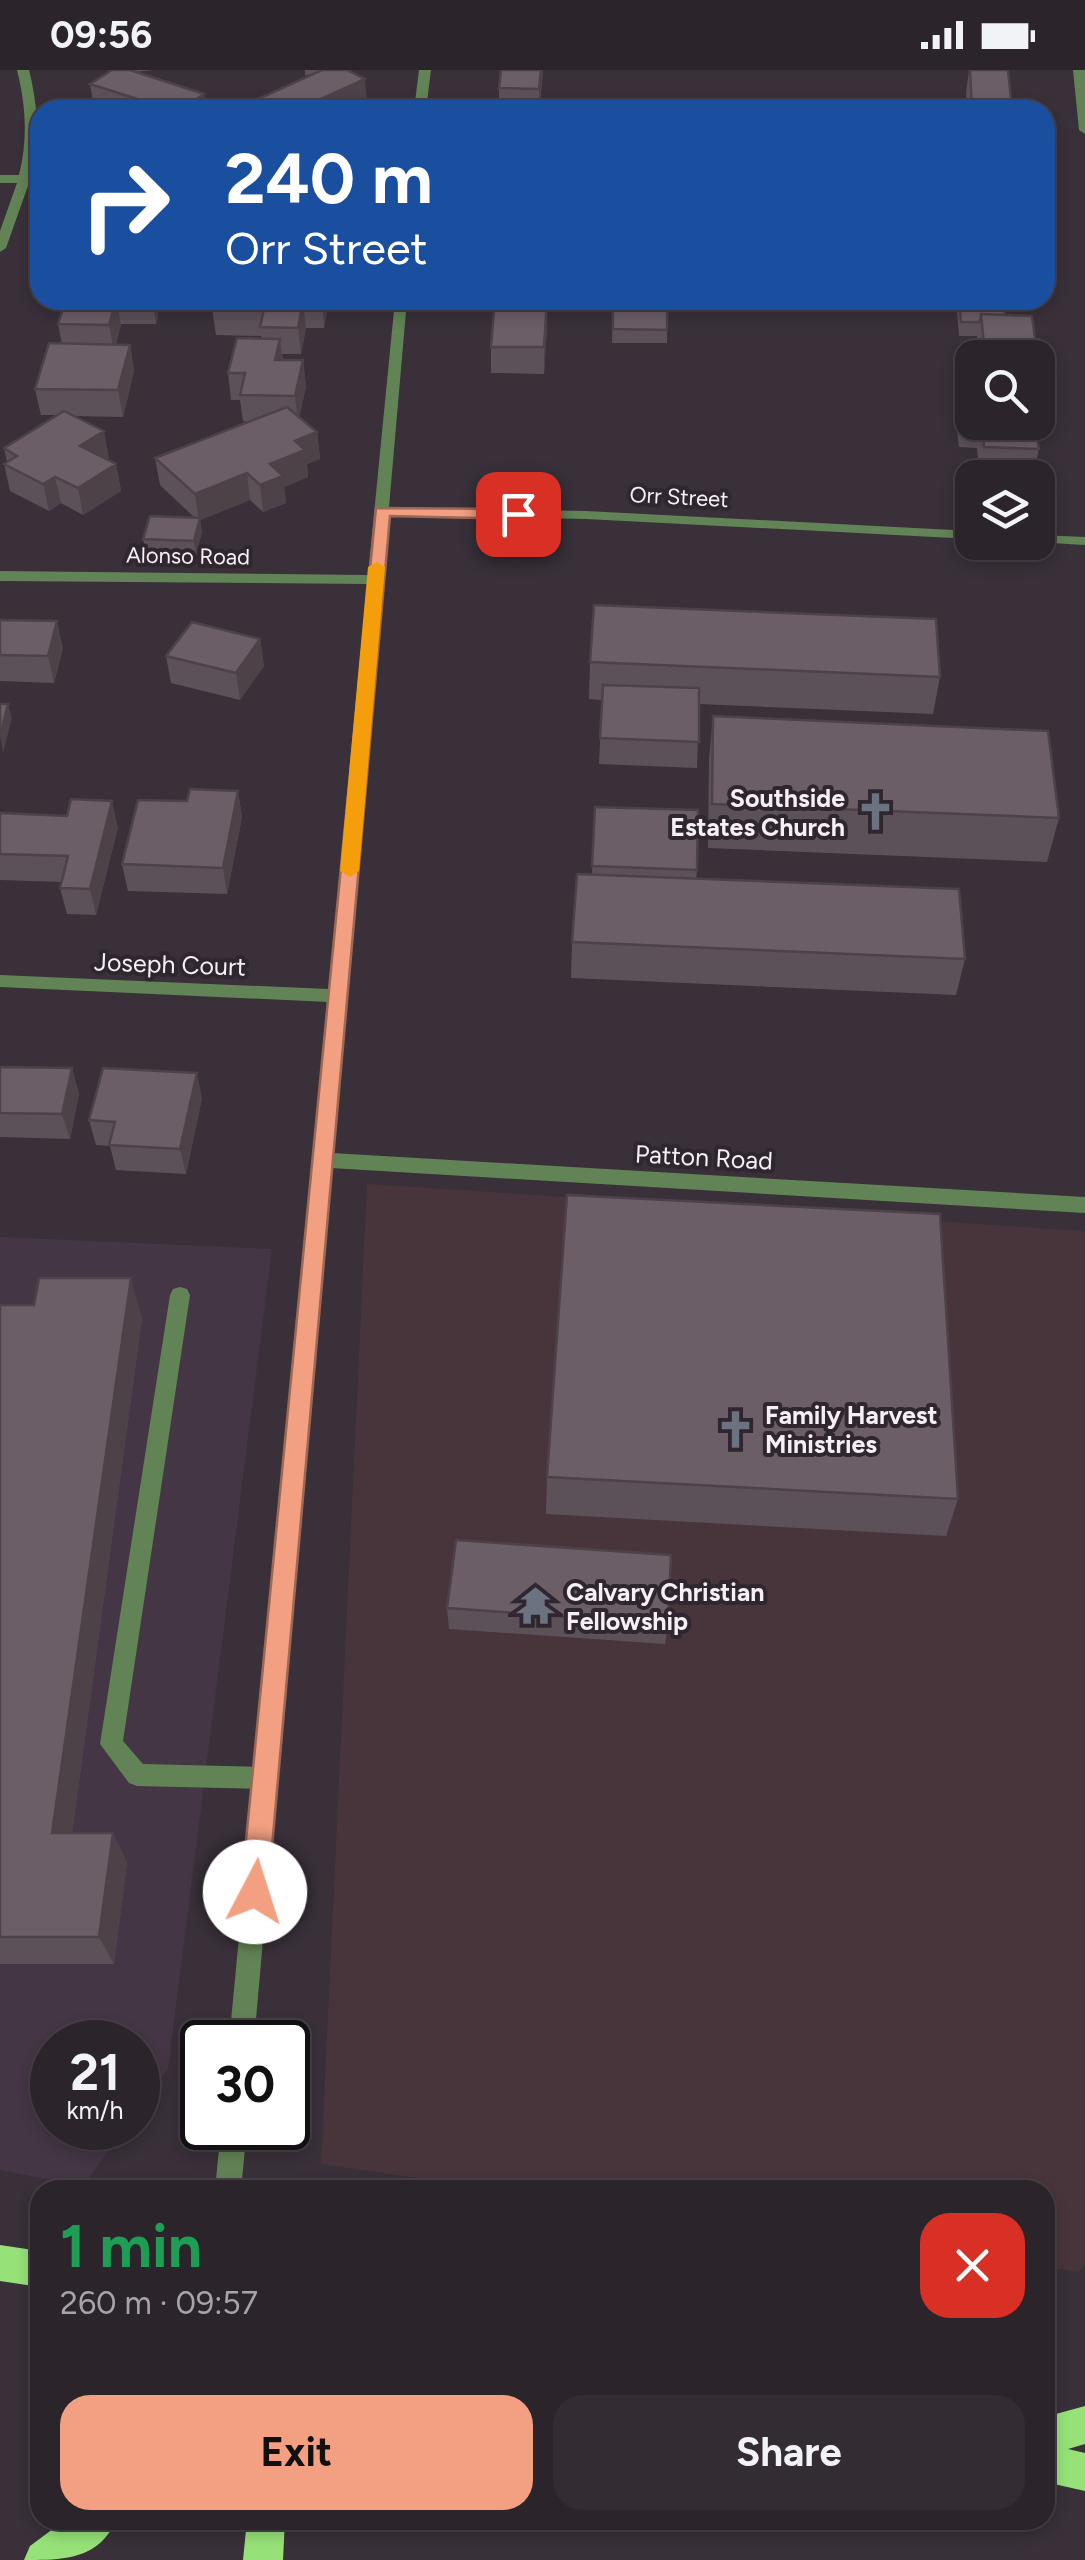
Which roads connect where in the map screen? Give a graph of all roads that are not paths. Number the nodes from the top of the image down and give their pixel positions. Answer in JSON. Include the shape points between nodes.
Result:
{"nodes":[{"id":1,"x":23,"y":70,"type":"edge"},
{"id":2,"x":425,"y":70,"type":"edge"},
{"id":3,"x":1079,"y":70,"type":"edge"},
{"id":4,"x":32,"y":100,"type":"edge"},
{"id":5,"x":421,"y":100,"type":"edge"},
{"id":6,"x":1085,"y":130,"type":"edge"},
{"id":7,"x":30,"y":154,"type":"edge"},
{"id":8,"x":0,"y":178,"type":"edge"},
{"id":9,"x":25,"y":179,"type":"junction"},
{"id":10,"x":30,"y":179,"type":"edge"},
{"id":11,"x":0,"y":248,"type":"edge"},
{"id":12,"x":400,"y":310,"type":"edge"},
{"id":13,"x":382,"y":511,"type":"junction"},
{"id":14,"x":955,"y":534,"type":"edge"},
{"id":15,"x":1055,"y":539,"type":"edge"},
{"id":16,"x":1085,"y":541,"type":"edge"},
{"id":17,"x":0,"y":576,"type":"edge"},
{"id":18,"x":376,"y":580,"type":"junction"},
{"id":19,"x":0,"y":982,"type":"edge"},
{"id":20,"x":339,"y":996,"type":"junction"},
{"id":21,"x":320,"y":1160,"type":"junction"},
{"id":22,"x":1085,"y":1205,"type":"edge"},
{"id":23,"x":180,"y":1295,"type":"dead end"},
{"id":24,"x":265,"y":1778,"type":"junction"},
{"id":25,"x":243,"y":2020,"type":"edge"},
{"id":26,"x":232,"y":2150,"type":"edge"},
{"id":27,"x":229,"y":2180,"type":"edge"},
{"id":28,"x":0,"y":2263,"type":"edge"},
{"id":29,"x":30,"y":2268,"type":"edge"},
{"id":30,"x":1085,"y":2424,"type":"edge"},
{"id":31,"x":1055,"y":2433,"type":"edge"},
{"id":32,"x":1055,"y":2465,"type":"edge"},
{"id":33,"x":1085,"y":2472,"type":"edge"},
{"id":34,"x":84,"y":2530,"type":"edge"},
{"id":35,"x":265,"y":2530,"type":"edge"},
{"id":36,"x":44,"y":2560,"type":"edge"},
{"id":37,"x":263,"y":2560,"type":"edge"}],
"edges":[{"from":1,"to":4,"type":"street"},
{"from":2,"to":5,"type":"street"},
{"from":3,"to":6,"type":"street"},
{"from":7,"to":9,"type":"street"},
{"from":8,"to":9,"type":"street"},
{"from":9,"to":10,"type":"street"},
{"from":9,"to":11,"type":"street"},
{"from":12,"to":13,"type":"street"},
{"from":13,"to":14,"type":"street","name":"Orr Street"},
{"from":13,"to":18,"type":"street"},
{"from":15,"to":16,"type":"street"},
{"from":17,"to":18,"type":"street","name":"Alonso Road"},
{"from":18,"to":20,"type":"street"},
{"from":19,"to":20,"type":"street","name":"Joseph Court"},
{"from":20,"to":21,"type":"street"},
{"from":21,"to":22,"type":"street","name":"Patton Road"},
{"from":21,"to":24,"type":"street"},
{"from":23,"to":24,"type":"street","via":[[112,1744],[137,1775]]},
{"from":24,"to":25,"type":"street"},
{"from":26,"to":27,"type":"street"},
{"from":28,"to":29,"type":"highway"},
{"from":30,"to":31,"type":"highway"},
{"from":32,"to":33,"type":"highway"},
{"from":34,"to":36,"type":"highway"},
{"from":35,"to":37,"type":"highway"}]}
